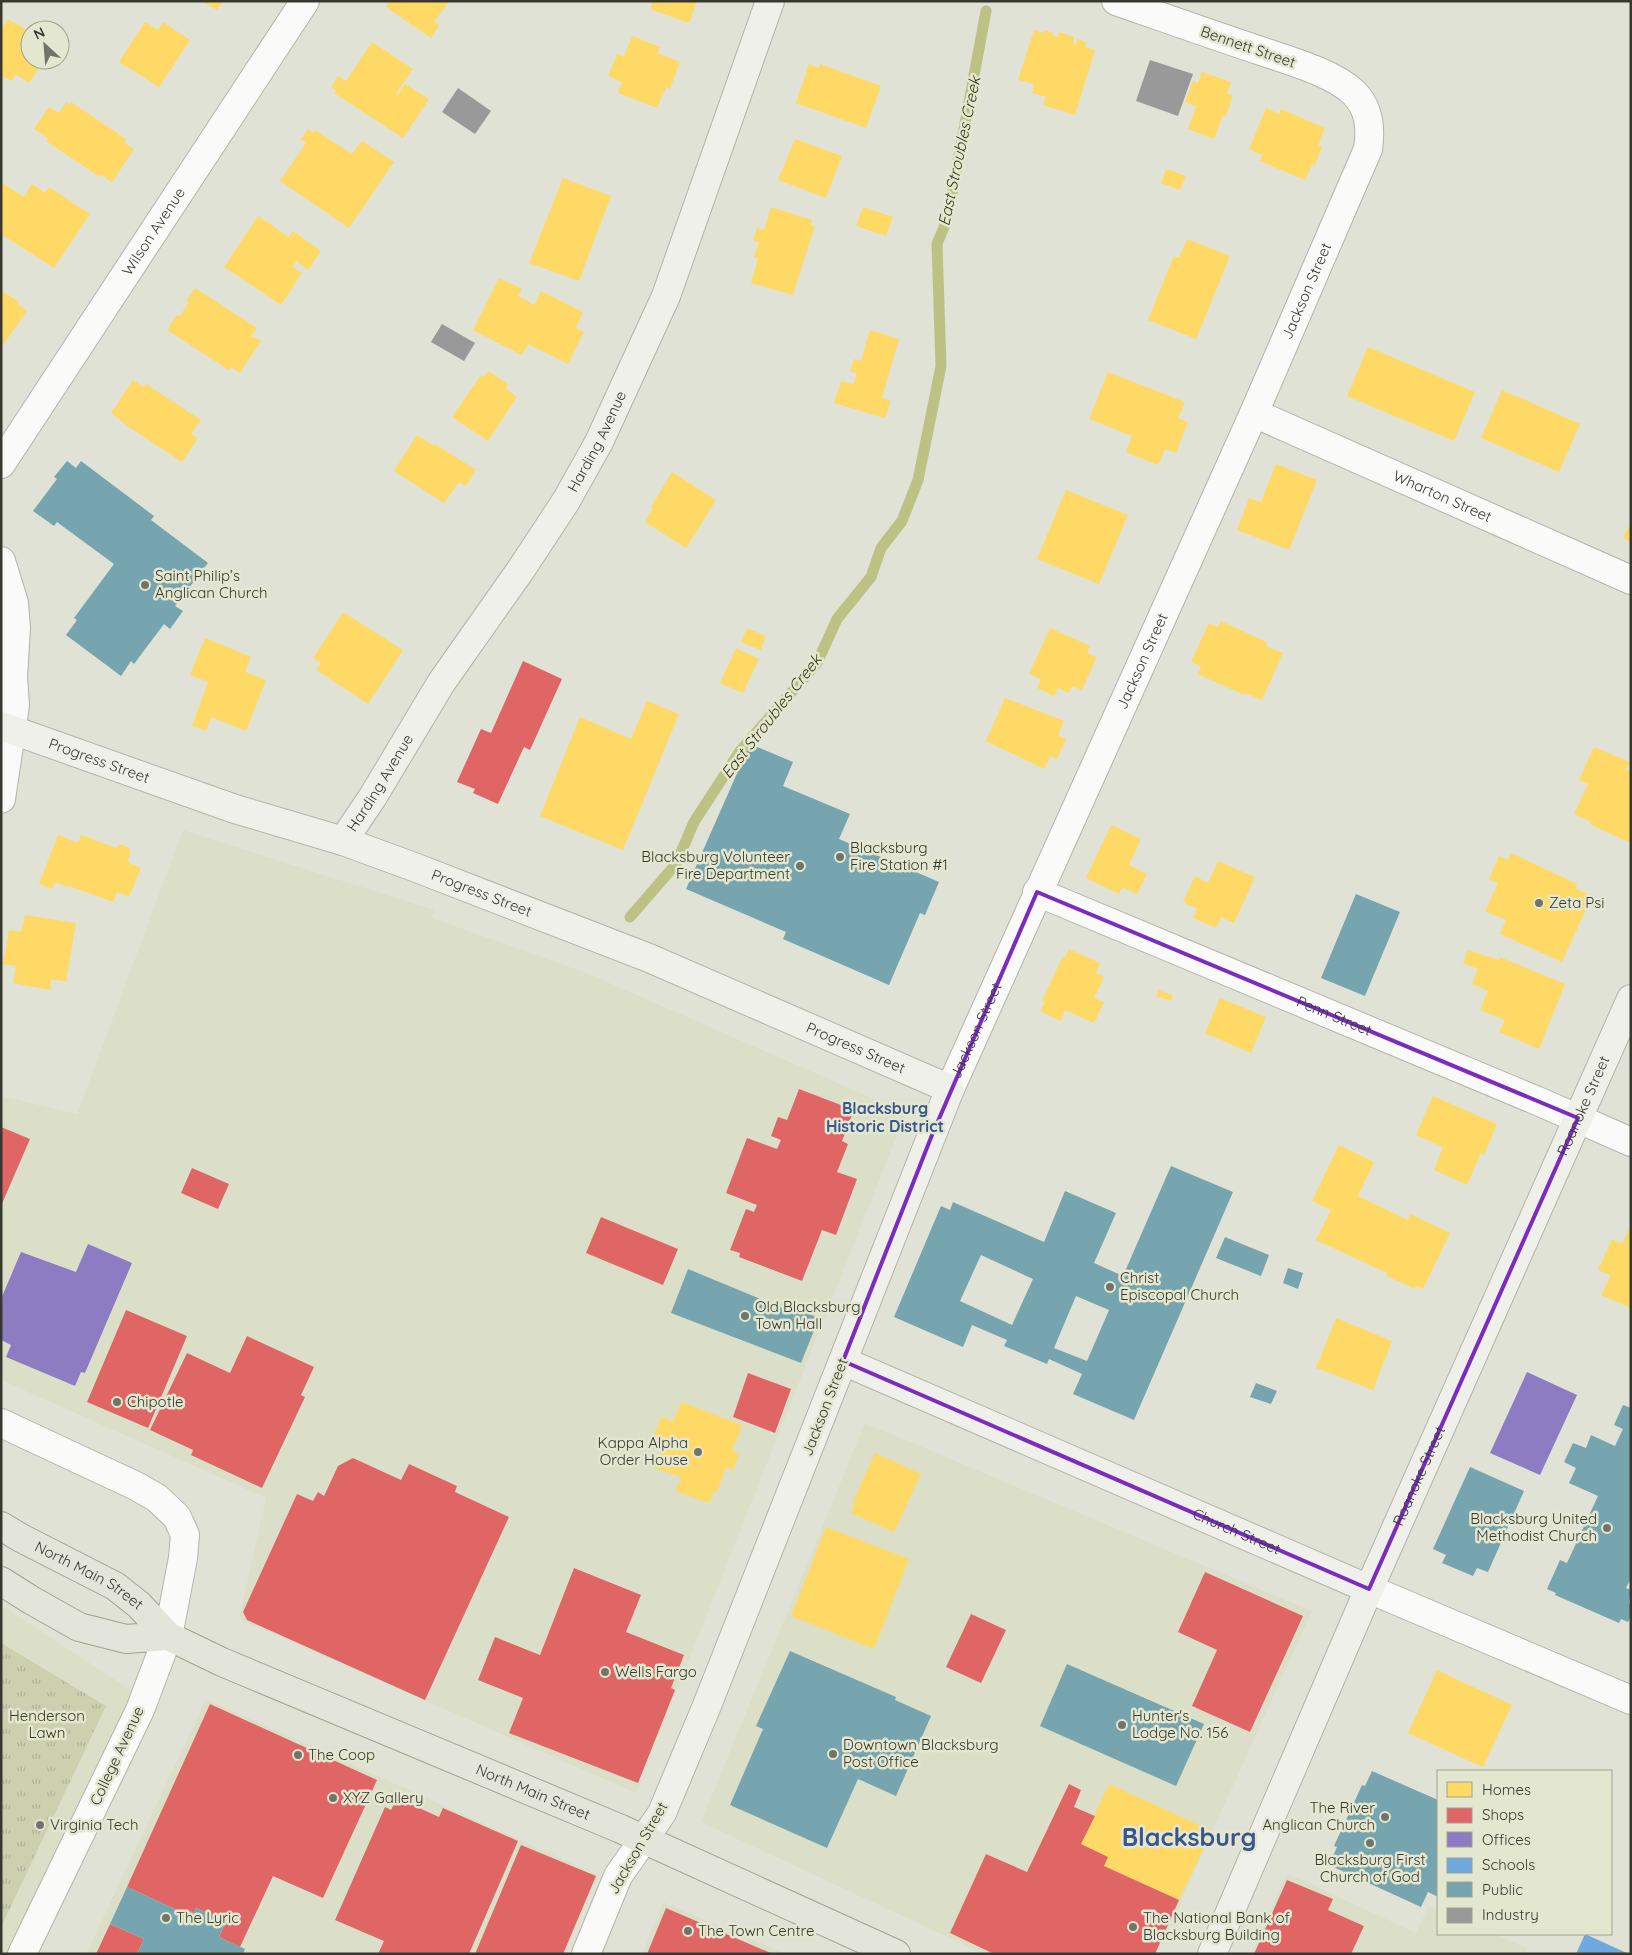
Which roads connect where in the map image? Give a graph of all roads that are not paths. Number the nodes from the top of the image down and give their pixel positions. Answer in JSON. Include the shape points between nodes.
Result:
{"nodes":[{"id":1,"x":305,"y":1,"type":"edge"},
{"id":2,"x":770,"y":1,"type":"edge"},
{"id":3,"x":1116,"y":1,"type":"edge"},
{"id":4,"x":1367,"y":112,"type":"joint"},
{"id":5,"x":1254,"y":413,"type":"junction"},
{"id":6,"x":1,"y":464,"type":"edge"},
{"id":7,"x":1,"y":561,"type":"edge"},
{"id":8,"x":1631,"y":580,"type":"edge"},
{"id":9,"x":6,"y":728,"type":"edge"},
{"id":10,"x":1,"y":799,"type":"edge"},
{"id":11,"x":342,"y":842,"type":"junction"},
{"id":12,"x":1037,"y":892,"type":"junction"},
{"id":13,"x":1631,"y":998,"type":"edge"},
{"id":14,"x":950,"y":1089,"type":"junction"},
{"id":15,"x":1578,"y":1118,"type":"junction"},
{"id":16,"x":1631,"y":1142,"type":"edge"},
{"id":17,"x":843,"y":1361,"type":"junction"},
{"id":18,"x":1,"y":1423,"type":"edge"},
{"id":19,"x":1,"y":1526,"type":"edge"},
{"id":20,"x":1,"y":1581,"type":"edge"},
{"id":21,"x":1369,"y":1589,"type":"junction"},
{"id":22,"x":168,"y":1636,"type":"junction"},
{"id":23,"x":1631,"y":1700,"type":"edge"},
{"id":24,"x":644,"y":1839,"type":"junction"},
{"id":25,"x":22,"y":1954,"type":"edge"},
{"id":26,"x":586,"y":1954,"type":"edge"},
{"id":27,"x":896,"y":1954,"type":"edge"},
{"id":28,"x":1212,"y":1954,"type":"edge"}],
"edges":[{"from":1,"to":6,"type":"street","name":"Wilson Avenue"},
{"from":2,"to":11,"type":"street","name":"Harding Avenue","via":[[666,296],[599,442],[566,501],[441,683]]},
{"from":3,"to":4,"type":"street","name":"Bennett Street","via":[[1338,81],[1355,93]]},
{"from":4,"to":5,"type":"street","name":"Jackson Street","via":[[1371,130],[1368,149]]},
{"from":5,"to":8,"type":"street","name":"Wharton Street"},
{"from":5,"to":12,"type":"street","name":"Jackson Street"},
{"from":7,"to":9,"type":"street","via":[[14,603],[16,628],[15,705]]},
{"from":9,"to":10,"type":"street"},
{"from":9,"to":11,"type":"street","name":"Progress Street","via":[[235,809]]},
{"from":11,"to":14,"type":"street","name":"Progress Street","via":[[649,958]]},
{"from":12,"to":14,"type":"street","name":"Jackson Street"},
{"from":12,"to":15,"type":"street","name":"Penn Street"},
{"from":13,"to":15,"type":"street","name":"Roanoke Street"},
{"from":14,"to":17,"type":"street","name":"Jackson Street"},
{"from":15,"to":16,"type":"street","name":"Penn Street"},
{"from":15,"to":21,"type":"street","name":"Roanoke Street"},
{"from":17,"to":21,"type":"street","name":"Church Street"},
{"from":17,"to":24,"type":"street","name":"Jackson Street","via":[[706,1708],[662,1813]]},
{"from":18,"to":22,"type":"street","name":"College Avenue","via":[[136,1486],[158,1498],[177,1517],[185,1535]]},
{"from":19,"to":22,"type":"main road","name":"North Main Street","via":[[115,1586],[139,1605]]},
{"from":20,"to":22,"type":"main road","name":"North Main Street","via":[[80,1627],[126,1639]]},
{"from":21,"to":23,"type":"street","name":"Church Street"},
{"from":21,"to":28,"type":"street","name":"Roanoke Street"},
{"from":22,"to":24,"type":"main road","name":"North Main Street","via":[[248,1674]]},
{"from":22,"to":25,"type":"street","name":"College Avenue","via":[[140,1710]]},
{"from":24,"to":26,"type":"street","name":"Jackson Street","via":[[618,1876]]},
{"from":24,"to":27,"type":"main road","name":"North Main Street"}]}
